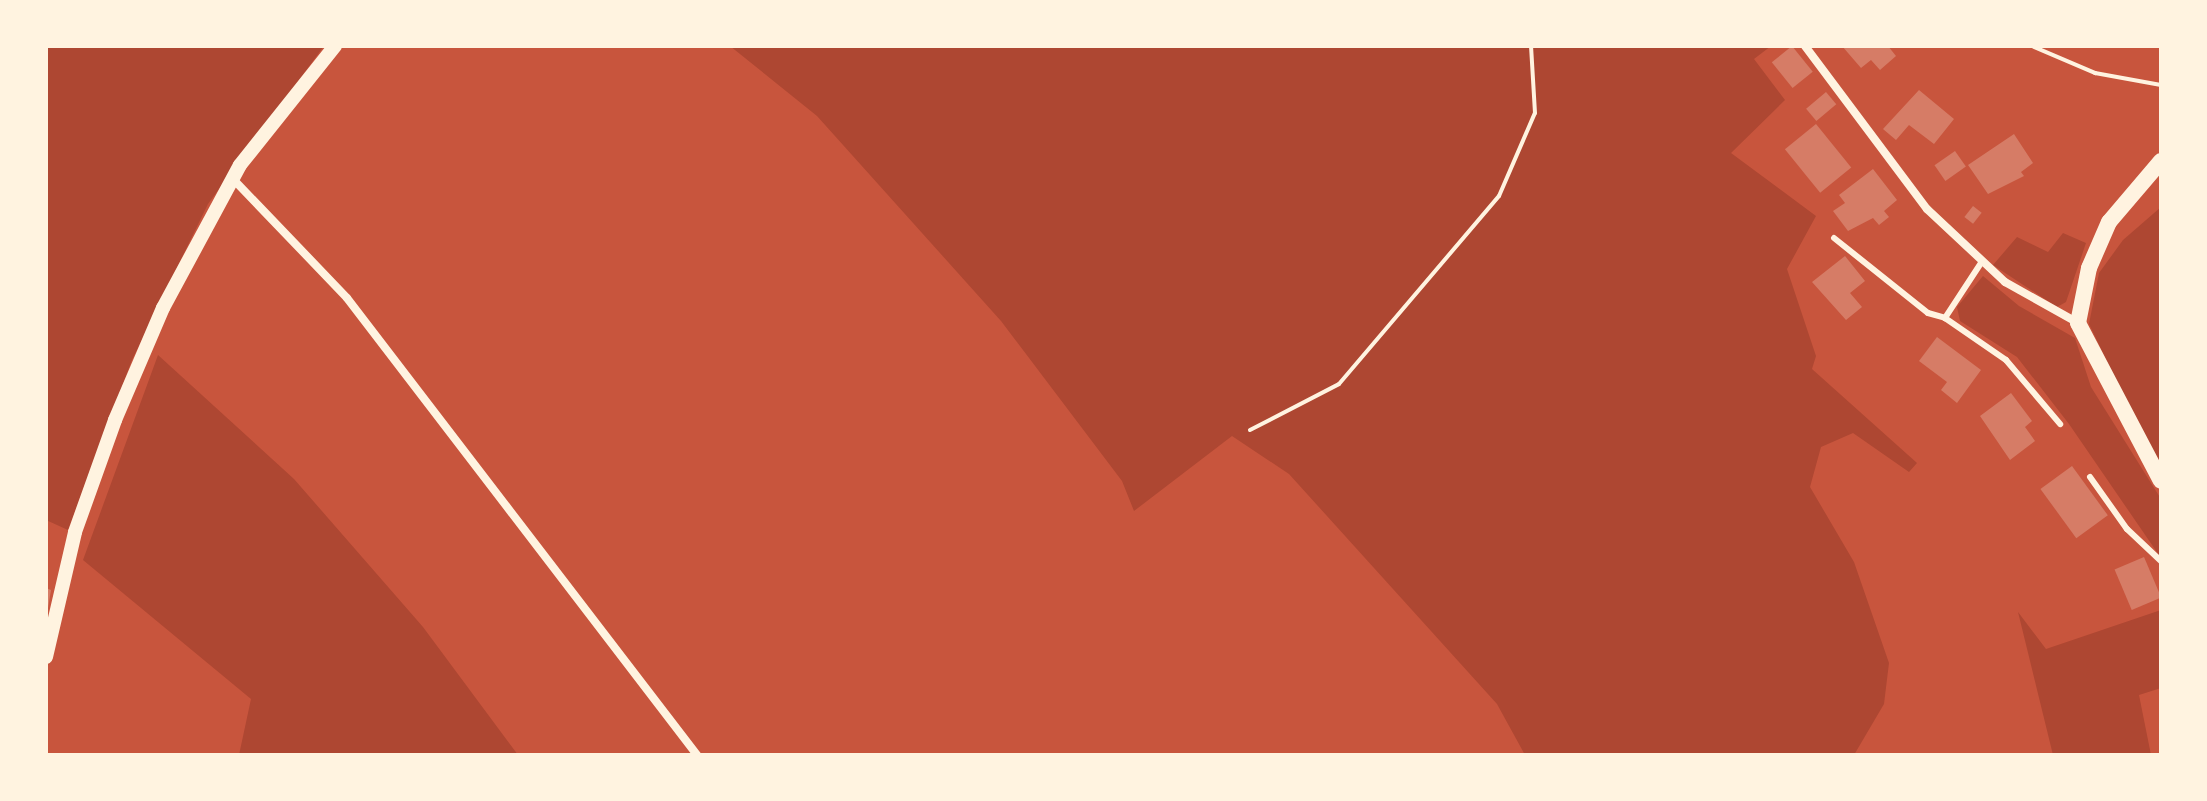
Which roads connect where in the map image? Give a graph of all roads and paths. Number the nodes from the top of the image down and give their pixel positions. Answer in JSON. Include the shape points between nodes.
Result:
{"nodes":[{"id":1,"x":335,"y":46,"type":"edge"},
{"id":2,"x":1531,"y":46,"type":"edge"},
{"id":3,"x":1805,"y":46,"type":"edge"},
{"id":4,"x":2032,"y":46,"type":"edge"},
{"id":5,"x":2161,"y":85,"type":"edge"},
{"id":6,"x":2161,"y":161,"type":"edge"},
{"id":7,"x":234,"y":180,"type":"junction"},
{"id":8,"x":1834,"y":238,"type":"dead end"},
{"id":9,"x":1981,"y":263,"type":"junction"},
{"id":10,"x":1945,"y":318,"type":"junction"},
{"id":11,"x":2078,"y":323,"type":"junction"},
{"id":12,"x":2060,"y":424,"type":"dead end"},
{"id":13,"x":1250,"y":430,"type":"dead end"},
{"id":14,"x":2090,"y":477,"type":"dead end"},
{"id":15,"x":2161,"y":481,"type":"edge"},
{"id":16,"x":2161,"y":561,"type":"edge"},
{"id":17,"x":46,"y":657,"type":"edge"},
{"id":18,"x":697,"y":755,"type":"edge"}],
"edges":[{"from":1,"to":7,"type":"street"},
{"from":2,"to":13,"type":"path","via":[[1535,113],[1499,196],[1339,384]]},
{"from":3,"to":9,"type":"street","via":[[1927,209]]},
{"from":4,"to":5,"type":"path","via":[[2095,73]]},
{"from":6,"to":11,"type":"main road","via":[[2109,222],[2089,268]]},
{"from":7,"to":17,"type":"street","via":[[212,211],[163,308],[115,420],[75,532]]},
{"from":7,"to":18,"type":"street","via":[[347,298]]},
{"from":8,"to":10,"type":"lane","via":[[1928,313]]},
{"from":9,"to":10,"type":"lane","via":[[1946,309]]},
{"from":9,"to":11,"type":"street","via":[[2031,301]]},
{"from":10,"to":12,"type":"lane","via":[[2006,360]]},
{"from":11,"to":15,"type":"main road","via":[[2103,380]]},
{"from":14,"to":16,"type":"lane","via":[[2127,529]]}]}
